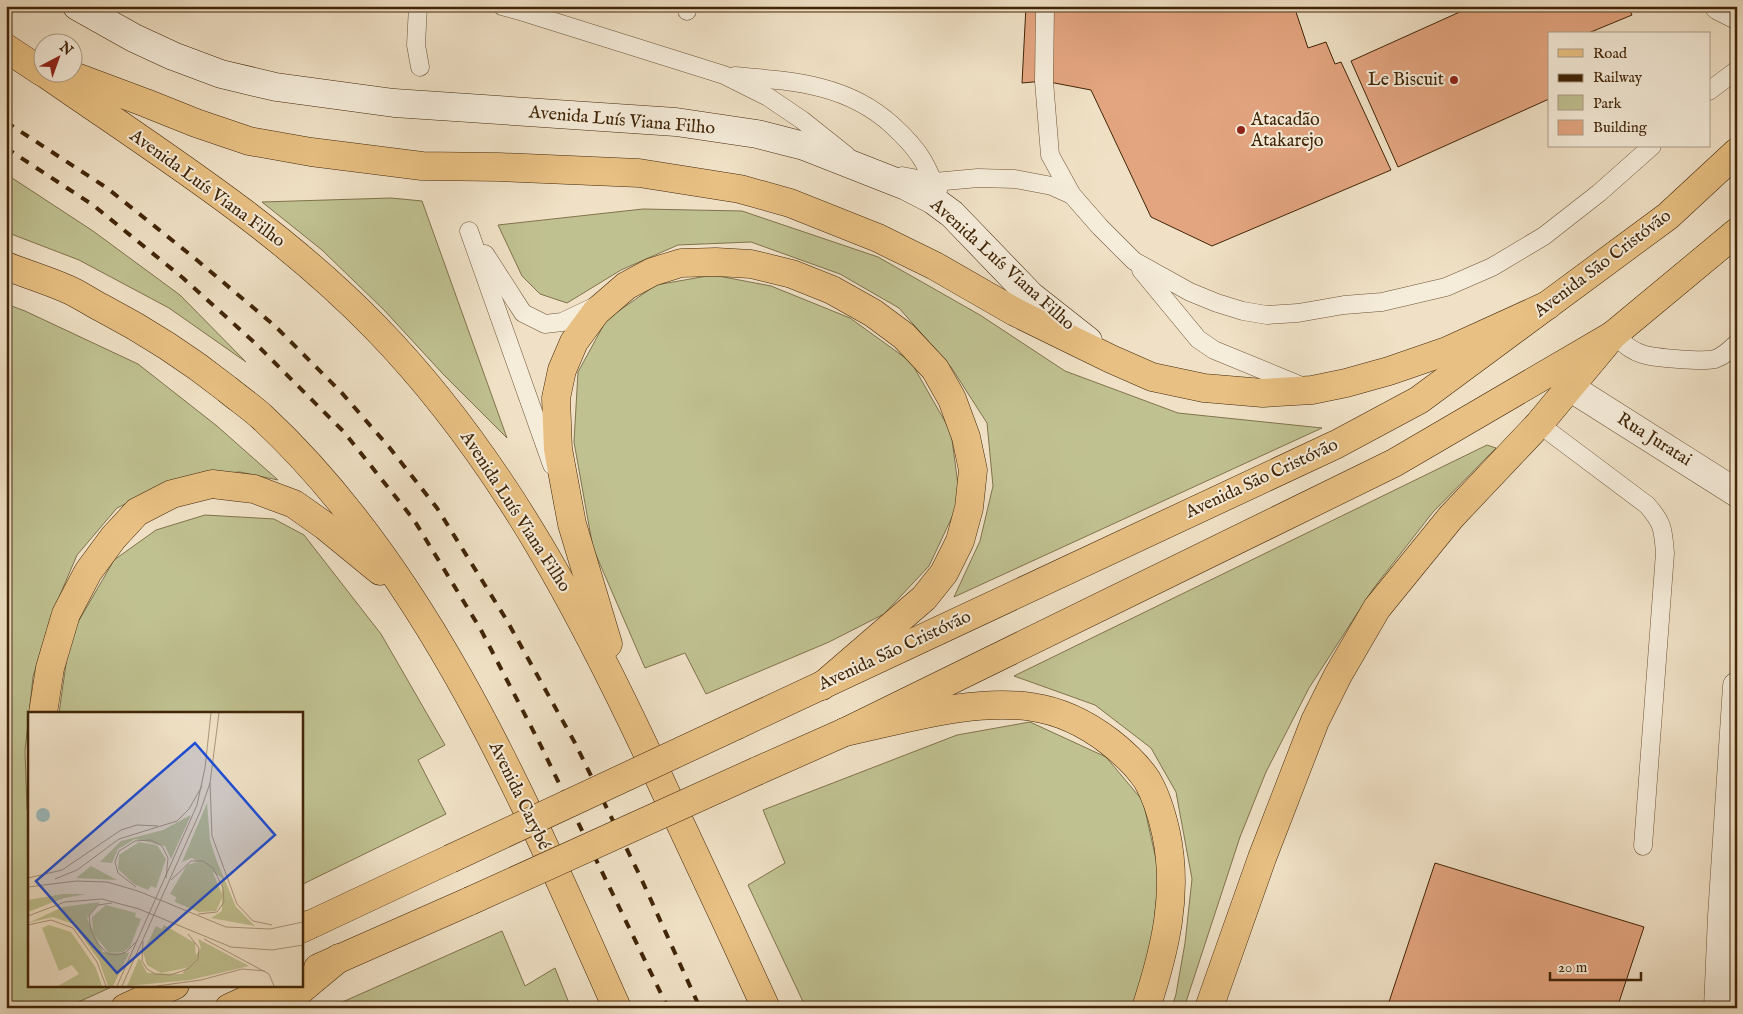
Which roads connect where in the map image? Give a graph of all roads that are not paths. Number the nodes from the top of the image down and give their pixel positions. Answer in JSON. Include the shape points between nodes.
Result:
{"nodes":[{"id":1,"x":77,"y":6,"type":"edge"},
{"id":2,"x":418,"y":6,"type":"edge"},
{"id":3,"x":502,"y":6,"type":"edge"},
{"id":4,"x":1045,"y":6,"type":"edge"},
{"id":5,"x":1719,"y":6,"type":"edge"},
{"id":6,"x":1737,"y":15,"type":"edge"},
{"id":7,"x":420,"y":67,"type":"dead end"},
{"id":8,"x":1737,"y":70,"type":"edge"},
{"id":9,"x":724,"y":75,"type":"junction"},
{"id":10,"x":82,"y":79,"type":"edge"},
{"id":11,"x":57,"y":82,"type":"edge"},
{"id":12,"x":1710,"y":90,"type":"edge"},
{"id":13,"x":1650,"y":148,"type":"edge"},
{"id":14,"x":1737,"y":152,"type":"edge"},
{"id":15,"x":866,"y":170,"type":"junction"},
{"id":16,"x":934,"y":182,"type":"junction"},
{"id":17,"x":1072,"y":195,"type":"junction"},
{"id":18,"x":952,"y":214,"type":"junction"},
{"id":19,"x":1735,"y":237,"type":"edge"},
{"id":20,"x":1134,"y":260,"type":"junction"},
{"id":21,"x":6,"y":266,"type":"edge"},
{"id":22,"x":612,"y":299,"type":"junction"},
{"id":23,"x":1548,"y":305,"type":"junction"},
{"id":24,"x":1613,"y":335,"type":"junction"},
{"id":25,"x":1737,"y":343,"type":"edge"},
{"id":26,"x":1110,"y":359,"type":"junction"},
{"id":27,"x":1570,"y":388,"type":"junction"},
{"id":28,"x":1312,"y":390,"type":"junction"},
{"id":29,"x":1539,"y":424,"type":"junction"},
{"id":30,"x":1737,"y":493,"type":"edge"},
{"id":31,"x":572,"y":524,"type":"junction"},
{"id":32,"x":407,"y":592,"type":"junction"},
{"id":33,"x":822,"y":686,"type":"junction"},
{"id":34,"x":1737,"y":686,"type":"edge"},
{"id":35,"x":44,"y":712,"type":"edge"},
{"id":36,"x":629,"y":713,"type":"junction"},
{"id":37,"x":845,"y":732,"type":"junction"},
{"id":38,"x":1643,"y":846,"type":"dead end"},
{"id":39,"x":304,"y":926,"type":"edge"},
{"id":40,"x":339,"y":958,"type":"junction"},
{"id":41,"x":302,"y":975,"type":"edge"},
{"id":42,"x":173,"y":986,"type":"edge"},
{"id":43,"x":277,"y":986,"type":"edge"},
{"id":44,"x":617,"y":1007,"type":"edge"},
{"id":45,"x":125,"y":1008,"type":"edge"},
{"id":46,"x":229,"y":1008,"type":"edge"},
{"id":47,"x":279,"y":1008,"type":"edge"},
{"id":48,"x":766,"y":1008,"type":"edge"},
{"id":49,"x":1146,"y":1008,"type":"edge"},
{"id":50,"x":1209,"y":1008,"type":"edge"},
{"id":51,"x":1718,"y":1008,"type":"edge"}],
"edges":[{"from":1,"to":15,"type":"main road","name":"Avenida Luís Viana Filho","via":[[173,56],[221,74],[276,87],[394,104],[676,122],[757,134],[804,146]]},
{"from":2,"to":7,"type":"lane","via":[[416,45]]},
{"from":3,"to":9,"type":"lane"},
{"from":4,"to":17,"type":"lane","via":[[1044,81],[1050,155]]},
{"from":5,"to":6,"type":"main road"},
{"from":8,"to":12,"type":"lane"},
{"from":9,"to":15,"type":"lane","via":[[802,120]]},
{"from":9,"to":16,"type":"lane","via":[[819,86],[864,104],[905,136]]},
{"from":10,"to":26,"type":"main road","via":[[249,141],[311,152],[422,166],[639,173],[740,189],[790,203],[878,238]]},
{"from":11,"to":36,"type":"main road","name":"Avenida Luís Viana Filho","via":[[246,213],[317,271],[375,327],[432,390],[514,505],[580,616]]},
{"from":13,"to":20,"type":"lane","via":[[1544,236],[1492,267],[1446,287],[1382,302],[1267,315],[1217,303],[1167,280]]},
{"from":14,"to":23,"type":"main road","name":"Avenida São Cristóvão","via":[[1668,216]]},
{"from":15,"to":16,"type":"lane"},
{"from":15,"to":18,"type":"main road","name":"Avenida Luís Viana Filho","via":[[906,186]]},
{"from":16,"to":17,"type":"lane","via":[[1015,179],[1052,186]]},
{"from":16,"to":18,"type":"lane"},
{"from":17,"to":20,"type":"lane"},
{"from":18,"to":26,"type":"main road","name":"Avenida Luís Viana Filho","via":[[1031,296]]},
{"from":19,"to":24,"type":"main road"},
{"from":20,"to":28,"type":"lane","via":[[1198,339],[1214,350]]},
{"from":21,"to":32,"type":"main road","via":[[68,290],[135,326],[200,368],[261,416],[357,521]]},
{"from":22,"to":31,"type":"main road","via":[[596,312],[574,342],[562,370],[556,398],[558,450]]},
{"from":22,"to":31,"type":"lane","via":[[562,322],[546,324],[523,313],[470,231]]},
{"from":22,"to":33,"type":"main road","via":[[626,286],[652,272],[681,263],[751,264],[792,274],[832,290],[873,312],[904,336],[935,369],[952,399],[973,470],[960,541],[944,573],[924,598]]},
{"from":23,"to":28,"type":"main road","via":[[1447,352],[1389,371]]},
{"from":23,"to":33,"type":"main road","name":"Avenida São Cristóvão","via":[[1419,400],[1337,444]]},
{"from":24,"to":25,"type":"lane","via":[[1639,354],[1665,358],[1714,359]]},
{"from":24,"to":27,"type":"main road"},
{"from":24,"to":37,"type":"main road","via":[[1394,463]]},
{"from":26,"to":28,"type":"main road","via":[[1152,377],[1204,388],[1263,393]]},
{"from":27,"to":29,"type":"main road"},
{"from":27,"to":30,"type":"main road","name":"Rua Juratai"},
{"from":29,"to":38,"type":"lane","via":[[1647,505],[1663,529],[1665,553]]},
{"from":29,"to":50,"type":"main road","via":[[1417,558],[1377,608],[1338,675],[1295,771]]},
{"from":31,"to":36,"type":"main road"},
{"from":32,"to":35,"type":"main road","via":[[294,504],[254,489],[212,484],[172,494],[137,512],[88,572],[66,614],[50,668]]},
{"from":32,"to":44,"type":"main road","name":"Avenida Carybé","via":[[452,666],[527,808]]},
{"from":33,"to":39,"type":"main road","name":"Avenida São Cristóvão","bridge":true},
{"from":34,"to":51,"type":"main road"},
{"from":36,"to":48,"type":"main road"},
{"from":37,"to":40,"type":"main road","bridge":true},
{"from":37,"to":49,"type":"main road","via":[[959,708],[1032,707],[1072,718],[1127,756],[1146,780],[1161,810],[1172,885],[1168,926]]},
{"from":40,"to":41,"type":"main road"},
{"from":40,"to":47,"type":"main road"},
{"from":42,"to":45,"type":"main road"},
{"from":43,"to":46,"type":"main road"}]}
